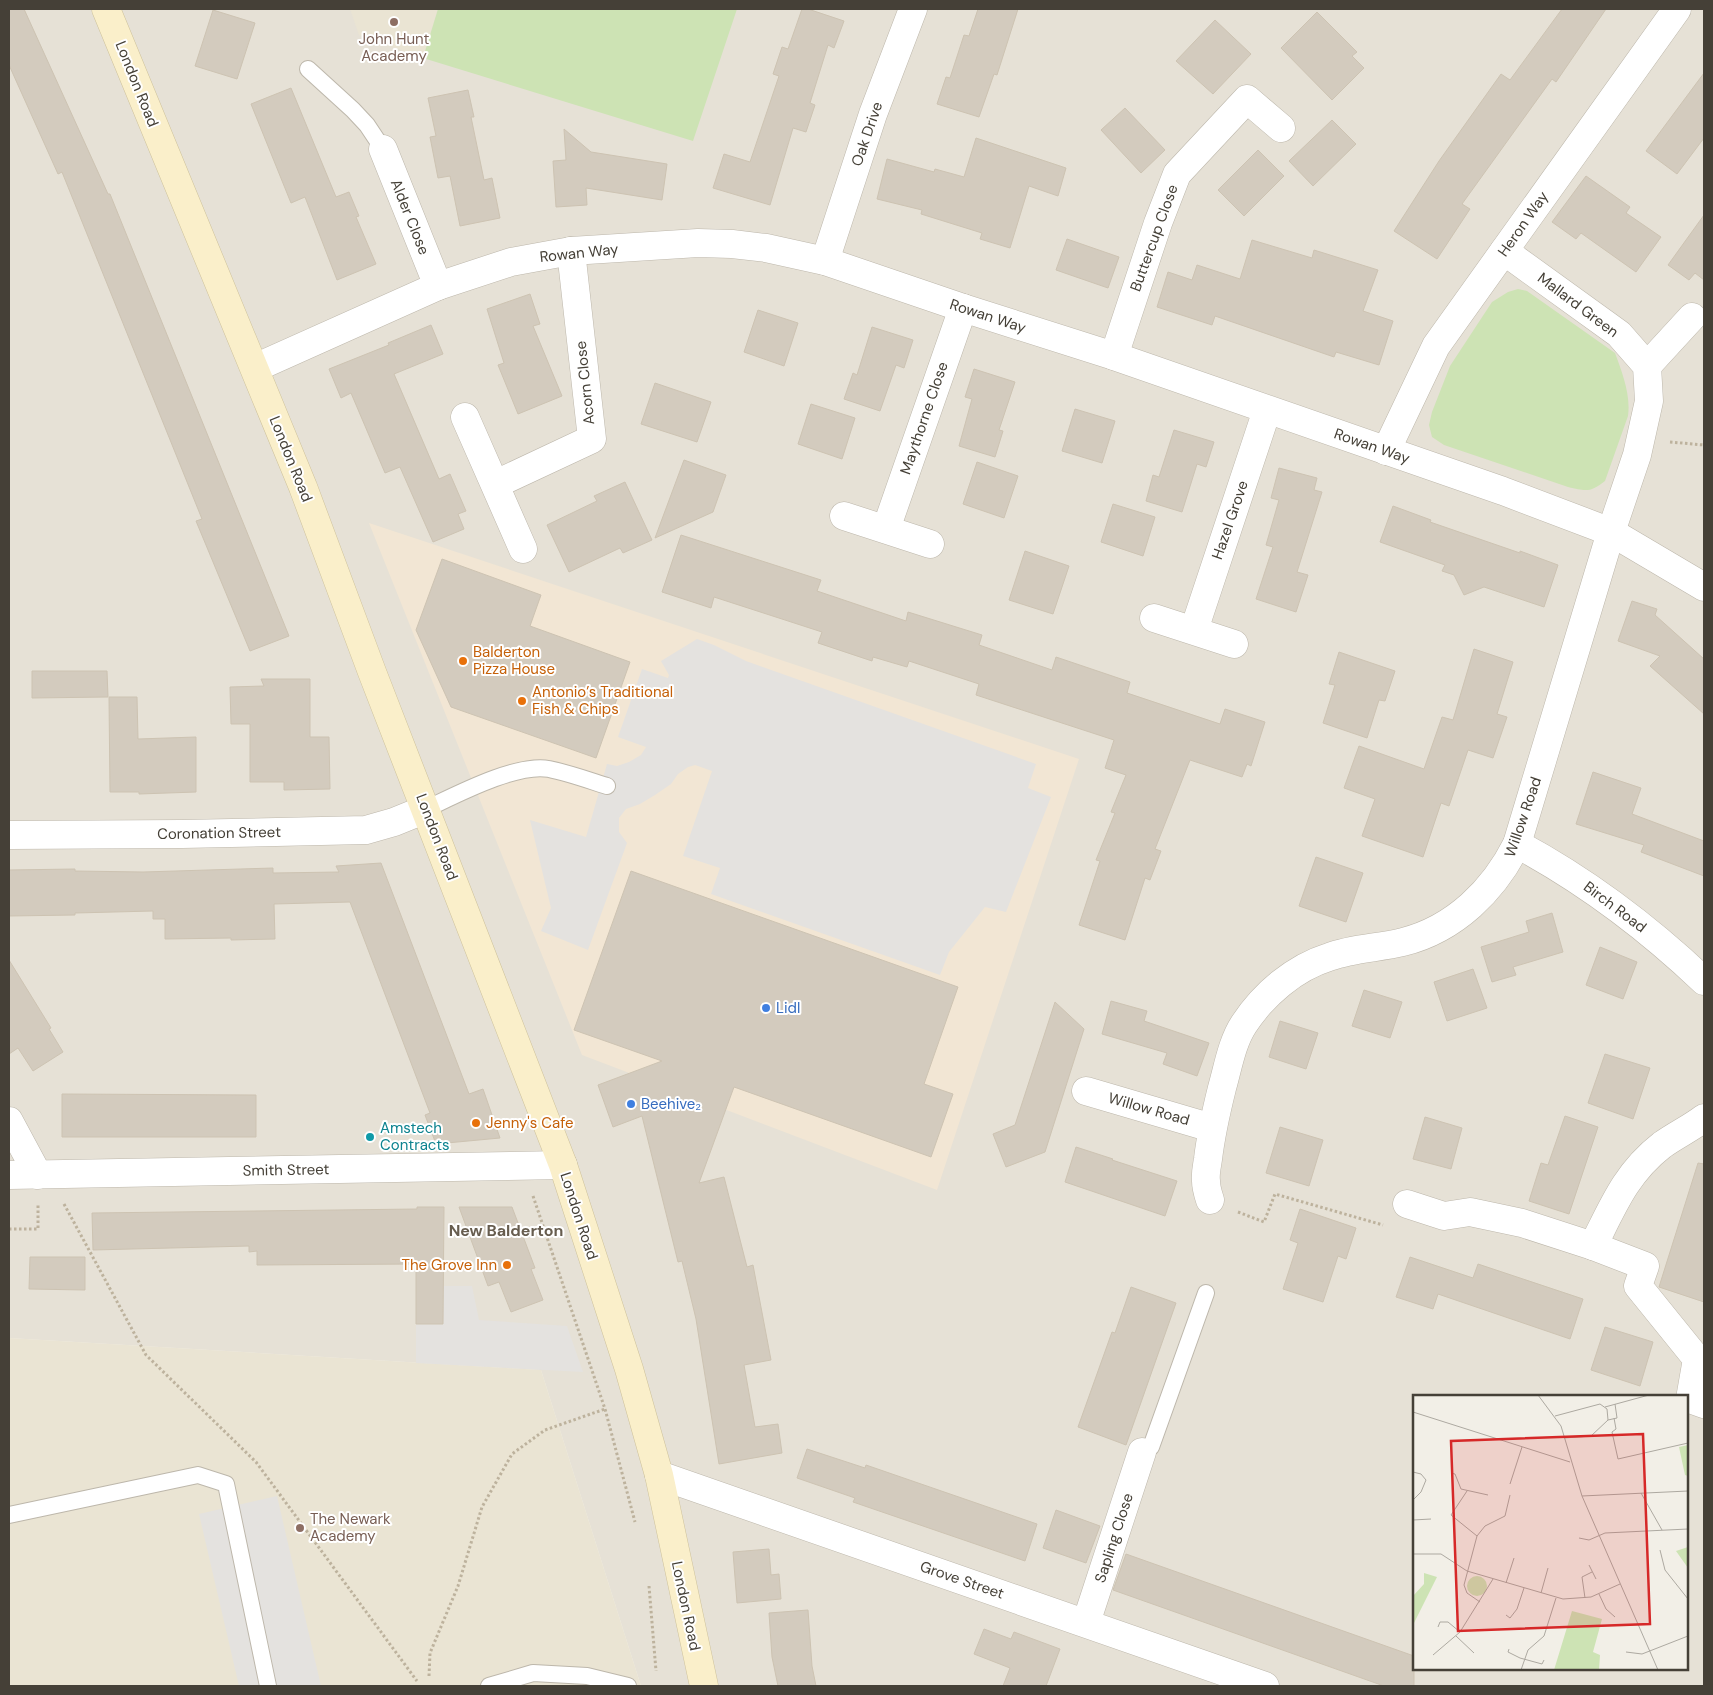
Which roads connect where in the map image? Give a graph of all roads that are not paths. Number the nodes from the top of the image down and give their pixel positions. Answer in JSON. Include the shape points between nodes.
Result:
{"nodes":[{"id":1,"x":106,"y":9,"type":"edge"},
{"id":2,"x":913,"y":9,"type":"edge"},
{"id":3,"x":1677,"y":9,"type":"edge"},
{"id":4,"x":308,"y":69,"type":"dead end"},
{"id":5,"x":1281,"y":128,"type":"dead end"},
{"id":6,"x":383,"y":149,"type":"joint"},
{"id":7,"x":1504,"y":250,"type":"junction"},
{"id":8,"x":571,"y":251,"type":"junction"},
{"id":9,"x":825,"y":261,"type":"junction"},
{"id":10,"x":438,"y":286,"type":"junction"},
{"id":11,"x":963,"y":308,"type":"junction"},
{"id":12,"x":1692,"y":317,"type":"dead end"},
{"id":13,"x":1114,"y":356,"type":"junction"},
{"id":14,"x":1646,"y":366,"type":"junction"},
{"id":15,"x":254,"y":368,"type":"junction"},
{"id":16,"x":1267,"y":410,"type":"junction"},
{"id":17,"x":465,"y":417,"type":"dead end"},
{"id":18,"x":1386,"y":451,"type":"junction"},
{"id":19,"x":496,"y":484,"type":"junction"},
{"id":20,"x":844,"y":516,"type":"dead end"},
{"id":21,"x":886,"y":528,"type":"junction"},
{"id":22,"x":1611,"y":532,"type":"junction"},
{"id":23,"x":930,"y":544,"type":"dead end"},
{"id":24,"x":523,"y":549,"type":"dead end"},
{"id":25,"x":1704,"y":587,"type":"edge"},
{"id":26,"x":1154,"y":618,"type":"dead end"},
{"id":27,"x":1194,"y":630,"type":"junction"},
{"id":28,"x":1234,"y":644,"type":"dead end"},
{"id":29,"x":608,"y":786,"type":"dead end"},
{"id":30,"x":426,"y":809,"type":"junction"},
{"id":31,"x":9,"y":835,"type":"edge"},
{"id":32,"x":1517,"y":844,"type":"junction"},
{"id":33,"x":1704,"y":980,"type":"edge"},
{"id":34,"x":1086,"y":1091,"type":"dead end"},
{"id":35,"x":1704,"y":1118,"type":"edge"},
{"id":36,"x":9,"y":1121,"type":"edge"},
{"id":37,"x":1212,"y":1128,"type":"junction"},
{"id":38,"x":563,"y":1165,"type":"junction"},
{"id":39,"x":9,"y":1175,"type":"edge"},
{"id":40,"x":38,"y":1175,"type":"junction"},
{"id":41,"x":1210,"y":1200,"type":"road end"},
{"id":42,"x":1407,"y":1204,"type":"road end"},
{"id":43,"x":1593,"y":1246,"type":"junction"},
{"id":44,"x":1206,"y":1293,"type":"dead end"},
{"id":45,"x":1704,"y":1404,"type":"edge"},
{"id":46,"x":1142,"y":1452,"type":"joint"},
{"id":47,"x":659,"y":1475,"type":"junction"},
{"id":48,"x":9,"y":1515,"type":"edge"},
{"id":49,"x":1086,"y":1623,"type":"junction"},
{"id":50,"x":268,"y":1686,"type":"edge"},
{"id":51,"x":489,"y":1686,"type":"edge"},
{"id":52,"x":628,"y":1686,"type":"edge"},
{"id":53,"x":698,"y":1686,"type":"edge"},
{"id":54,"x":1265,"y":1686,"type":"edge"}],
"edges":[{"from":1,"to":15,"type":"main road","name":"London Road"},
{"from":2,"to":9,"type":"street","name":"Oak Drive","via":[[873,114]]},
{"from":3,"to":7,"type":"street","name":"Heron Way"},
{"from":4,"to":6,"type":"lane","via":[[353,110]]},
{"from":5,"to":13,"type":"street","name":"Buttercup Close","via":[[1247,99],[1177,174]]},
{"from":6,"to":10,"type":"street","name":"Alder Close"},
{"from":7,"to":14,"type":"street","name":"Mallard Green","via":[[1619,334]]},
{"from":7,"to":18,"type":"street","name":"Heron Way","via":[[1436,346]]},
{"from":8,"to":9,"type":"street","name":"Rowan Way","via":[[732,244]]},
{"from":8,"to":10,"type":"street","name":"Rowan Way","via":[[511,262]]},
{"from":8,"to":19,"type":"street","name":"Acorn Close","via":[[592,439]]},
{"from":9,"to":11,"type":"street","name":"Rowan Way"},
{"from":10,"to":15,"type":"street","name":"Rowan Way"},
{"from":11,"to":13,"type":"street","name":"Rowan Way"},
{"from":11,"to":21,"type":"street","name":"Maythorne Close"},
{"from":12,"to":14,"type":"street"},
{"from":13,"to":16,"type":"street","name":"Rowan Way"},
{"from":14,"to":22,"type":"street","via":[[1649,401],[1637,454]]},
{"from":15,"to":30,"type":"main road","name":"London Road"},
{"from":16,"to":18,"type":"street","name":"Rowan Way"},
{"from":16,"to":27,"type":"street","name":"Hazel Grove"},
{"from":17,"to":19,"type":"street"},
{"from":18,"to":22,"type":"street","name":"Rowan Way"},
{"from":19,"to":24,"type":"street"},
{"from":20,"to":21,"type":"street"},
{"from":21,"to":23,"type":"street"},
{"from":22,"to":25,"type":"street","name":"Rowan Way"},
{"from":22,"to":32,"type":"street","name":"Willow Road"},
{"from":26,"to":27,"type":"street"},
{"from":27,"to":28,"type":"street"},
{"from":29,"to":30,"type":"lane","via":[[547,769],[518,771]]},
{"from":30,"to":31,"type":"street","name":"Coronation Street","via":[[366,830]]},
{"from":30,"to":38,"type":"main road","name":"London Road"},
{"from":32,"to":33,"type":"street","name":"Birch Road","via":[[1550,861],[1626,913]]},
{"from":32,"to":37,"type":"street","name":"Willow Road","via":[[1507,864],[1482,895],[1438,929],[1403,942],[1329,956],[1291,975],[1275,988],[1243,1025],[1232,1050]]},
{"from":34,"to":37,"type":"street","name":"Willow Road"},
{"from":35,"to":43,"type":"street","via":[[1662,1146],[1638,1168],[1620,1190]]},
{"from":36,"to":40,"type":"street"},
{"from":37,"to":41,"type":"street","name":"Willow Road","via":[[1205,1180]]},
{"from":38,"to":40,"type":"street","name":"Smith Street"},
{"from":38,"to":47,"type":"main road","name":"London Road"},
{"from":39,"to":40,"type":"street","name":"Smith Street"},
{"from":42,"to":43,"type":"street","via":[[1444,1216],[1470,1212],[1522,1223]]},
{"from":43,"to":45,"type":"street","via":[[1645,1266],[1638,1286],[1697,1359],[1690,1399]]},
{"from":44,"to":46,"type":"lane","via":[[1151,1447]]},
{"from":46,"to":49,"type":"street","name":"Sapling Close"},
{"from":47,"to":49,"type":"street","name":"Grove Street"},
{"from":47,"to":53,"type":"main road","name":"London Road"},
{"from":48,"to":50,"type":"lane","via":[[198,1475],[226,1484]]},
{"from":49,"to":54,"type":"street","name":"Grove Street"},
{"from":51,"to":52,"type":"lane","via":[[533,1673],[587,1676]]}]}
